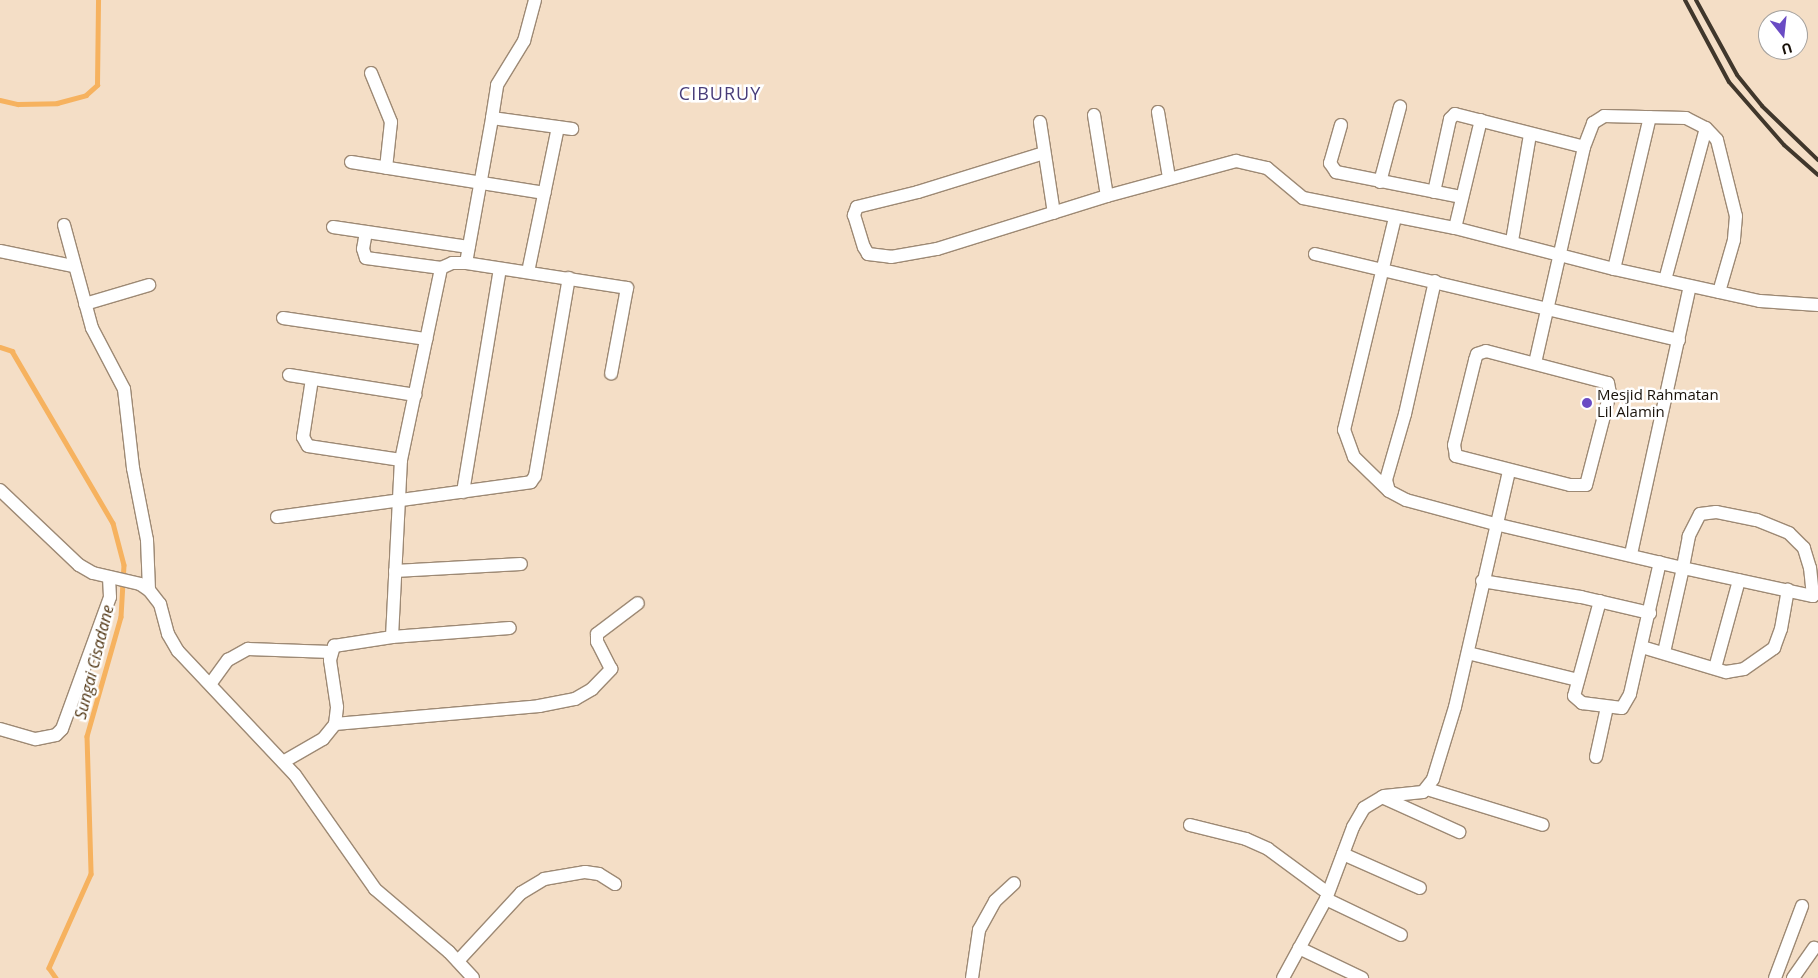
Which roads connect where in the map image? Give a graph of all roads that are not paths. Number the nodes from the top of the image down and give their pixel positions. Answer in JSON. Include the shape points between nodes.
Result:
{"nodes":[{"id":1,"x":536,"y":0,"type":"edge"},
{"id":2,"x":371,"y":73,"type":"dead end"},
{"id":3,"x":1400,"y":108,"type":"dead end"},
{"id":4,"x":1158,"y":112,"type":"dead end"},
{"id":5,"x":1094,"y":115,"type":"dead end"},
{"id":6,"x":1650,"y":117,"type":"junction"},
{"id":7,"x":492,"y":118,"type":"junction"},
{"id":8,"x":1481,"y":120,"type":"junction"},
{"id":9,"x":1040,"y":122,"type":"dead end"},
{"id":10,"x":1341,"y":125,"type":"dead end"},
{"id":11,"x":558,"y":127,"type":"junction"},
{"id":12,"x":1706,"y":128,"type":"junction"},
{"id":13,"x":572,"y":129,"type":"dead end"},
{"id":14,"x":1530,"y":135,"type":"junction"},
{"id":15,"x":1584,"y":147,"type":"junction"},
{"id":16,"x":1044,"y":153,"type":"junction"},
{"id":17,"x":351,"y":162,"type":"dead end"},
{"id":18,"x":386,"y":168,"type":"junction"},
{"id":19,"x":1169,"y":178,"type":"junction"},
{"id":20,"x":1380,"y":182,"type":"junction"},
{"id":21,"x":480,"y":183,"type":"junction"},
{"id":22,"x":1434,"y":192,"type":"junction"},
{"id":23,"x":545,"y":193,"type":"junction"},
{"id":24,"x":1107,"y":196,"type":"junction"},
{"id":25,"x":1461,"y":198,"type":"junction"},
{"id":26,"x":1054,"y":213,"type":"junction"},
{"id":27,"x":1395,"y":217,"type":"junction"},
{"id":28,"x":64,"y":225,"type":"dead end"},
{"id":29,"x":333,"y":227,"type":"dead end"},
{"id":30,"x":1455,"y":228,"type":"junction"},
{"id":31,"x":366,"y":232,"type":"junction"},
{"id":32,"x":1512,"y":241,"type":"junction"},
{"id":33,"x":469,"y":247,"type":"junction"},
{"id":34,"x":0,"y":252,"type":"edge"},
{"id":35,"x":1560,"y":253,"type":"junction"},
{"id":36,"x":1315,"y":254,"type":"dead end"},
{"id":37,"x":466,"y":262,"type":"junction"},
{"id":38,"x":73,"y":266,"type":"junction"},
{"id":39,"x":441,"y":268,"type":"junction"},
{"id":40,"x":500,"y":269,"type":"junction"},
{"id":41,"x":1614,"y":269,"type":"junction"},
{"id":42,"x":1382,"y":270,"type":"junction"},
{"id":43,"x":528,"y":272,"type":"junction"},
{"id":44,"x":569,"y":278,"type":"junction"},
{"id":45,"x":1665,"y":280,"type":"junction"},
{"id":46,"x":1435,"y":281,"type":"junction"},
{"id":47,"x":148,"y":285,"type":"dead end"},
{"id":48,"x":1690,"y":286,"type":"junction"},
{"id":49,"x":1719,"y":292,"type":"junction"},
{"id":50,"x":84,"y":304,"type":"junction"},
{"id":51,"x":1818,"y":305,"type":"edge"},
{"id":52,"x":1549,"y":310,"type":"junction"},
{"id":53,"x":283,"y":318,"type":"dead end"},
{"id":54,"x":426,"y":339,"type":"junction"},
{"id":55,"x":1679,"y":340,"type":"junction"},
{"id":56,"x":1535,"y":363,"type":"junction"},
{"id":57,"x":611,"y":374,"type":"dead end"},
{"id":58,"x":289,"y":376,"type":"dead end"},
{"id":59,"x":312,"y":379,"type":"junction"},
{"id":60,"x":414,"y":396,"type":"junction"},
{"id":61,"x":400,"y":460,"type":"junction"},
{"id":62,"x":1509,"y":471,"type":"junction"},
{"id":63,"x":0,"y":490,"type":"edge"},
{"id":64,"x":1389,"y":491,"type":"junction"},
{"id":65,"x":463,"y":492,"type":"junction"},
{"id":66,"x":397,"y":500,"type":"junction"},
{"id":67,"x":276,"y":517,"type":"dead end"},
{"id":68,"x":1494,"y":524,"type":"junction"},
{"id":69,"x":1631,"y":554,"type":"junction"},
{"id":70,"x":1660,"y":562,"type":"junction"},
{"id":71,"x":521,"y":564,"type":"dead end"},
{"id":72,"x":1683,"y":568,"type":"junction"},
{"id":73,"x":395,"y":571,"type":"junction"},
{"id":74,"x":110,"y":577,"type":"junction"},
{"id":75,"x":1739,"y":580,"type":"junction"},
{"id":76,"x":1482,"y":581,"type":"junction"},
{"id":77,"x":145,"y":587,"type":"junction"},
{"id":78,"x":1788,"y":590,"type":"junction"},
{"id":79,"x":1600,"y":601,"type":"junction"},
{"id":80,"x":638,"y":603,"type":"dead end"},
{"id":81,"x":1650,"y":613,"type":"junction"},
{"id":82,"x":510,"y":628,"type":"dead end"},
{"id":83,"x":392,"y":637,"type":"junction"},
{"id":84,"x":1642,"y":647,"type":"junction"},
{"id":85,"x":331,"y":652,"type":"junction"},
{"id":86,"x":1664,"y":652,"type":"junction"},
{"id":87,"x":1468,"y":653,"type":"junction"},
{"id":88,"x":1715,"y":668,"type":"junction"},
{"id":89,"x":1578,"y":680,"type":"junction"},
{"id":90,"x":211,"y":683,"type":"junction"},
{"id":91,"x":1607,"y":707,"type":"junction"},
{"id":92,"x":335,"y":724,"type":"junction"},
{"id":93,"x":0,"y":729,"type":"edge"},
{"id":94,"x":1596,"y":757,"type":"dead end"},
{"id":95,"x":283,"y":762,"type":"junction"},
{"id":96,"x":1427,"y":790,"type":"junction"},
{"id":97,"x":1382,"y":797,"type":"junction"},
{"id":98,"x":1190,"y":825,"type":"dead end"},
{"id":99,"x":1543,"y":825,"type":"dead end"},
{"id":100,"x":1459,"y":832,"type":"dead end"},
{"id":101,"x":1343,"y":854,"type":"junction"},
{"id":102,"x":1014,"y":883,"type":"dead end"},
{"id":103,"x":615,"y":884,"type":"dead end"},
{"id":104,"x":1420,"y":888,"type":"dead end"},
{"id":105,"x":1327,"y":896,"type":"junction"},
{"id":106,"x":1802,"y":906,"type":"dead end"},
{"id":107,"x":1401,"y":935,"type":"dead end"},
{"id":108,"x":1300,"y":948,"type":"junction"},
{"id":109,"x":1814,"y":948,"type":"dead end"},
{"id":110,"x":458,"y":961,"type":"junction"},
{"id":111,"x":473,"y":978,"type":"edge"},
{"id":112,"x":972,"y":978,"type":"edge"},
{"id":113,"x":1283,"y":978,"type":"edge"},
{"id":114,"x":1362,"y":978,"type":"edge"},
{"id":115,"x":1775,"y":978,"type":"edge"},
{"id":116,"x":1793,"y":978,"type":"edge"}],
"edges":[{"from":1,"to":7,"type":"street","via":[[524,41],[497,85]]},
{"from":2,"to":18,"type":"street","via":[[391,122]]},
{"from":3,"to":20,"type":"street"},
{"from":4,"to":19,"type":"street"},
{"from":5,"to":24,"type":"street"},
{"from":6,"to":12,"type":"street","via":[[1686,118]]},
{"from":6,"to":15,"type":"street","via":[[1614,115],[1597,119]]},
{"from":6,"to":41,"type":"street"},
{"from":7,"to":11,"type":"street"},
{"from":7,"to":21,"type":"street"},
{"from":8,"to":14,"type":"street"},
{"from":8,"to":22,"type":"street","via":[[1458,113],[1452,115]]},
{"from":8,"to":25,"type":"street"},
{"from":9,"to":16,"type":"street"},
{"from":10,"to":20,"type":"street","via":[[1330,167],[1336,172]]},
{"from":11,"to":13,"type":"street"},
{"from":11,"to":23,"type":"street"},
{"from":12,"to":45,"type":"street"},
{"from":12,"to":49,"type":"street","via":[[1720,148],[1736,216],[1734,240]]},
{"from":14,"to":15,"type":"street"},
{"from":14,"to":32,"type":"street"},
{"from":15,"to":35,"type":"street"},
{"from":16,"to":26,"type":"street"},
{"from":16,"to":26,"type":"street","via":[[918,192],[865,203],[856,207],[854,215],[868,254],[891,257],[937,249]]},
{"from":17,"to":18,"type":"street"},
{"from":18,"to":21,"type":"street"},
{"from":19,"to":24,"type":"street"},
{"from":19,"to":27,"type":"street","via":[[1222,162],[1248,162],[1267,168],[1303,198]]},
{"from":20,"to":22,"type":"street"},
{"from":21,"to":23,"type":"street"},
{"from":21,"to":33,"type":"street"},
{"from":22,"to":25,"type":"street"},
{"from":23,"to":43,"type":"street"},
{"from":24,"to":26,"type":"street"},
{"from":25,"to":30,"type":"street"},
{"from":27,"to":30,"type":"street"},
{"from":27,"to":42,"type":"street"},
{"from":28,"to":38,"type":"street"},
{"from":29,"to":31,"type":"street"},
{"from":30,"to":32,"type":"street"},
{"from":31,"to":33,"type":"street"},
{"from":31,"to":39,"type":"street","via":[[363,249],[366,258]]},
{"from":32,"to":35,"type":"street"},
{"from":33,"to":37,"type":"street"},
{"from":34,"to":38,"type":"street"},
{"from":35,"to":41,"type":"street"},
{"from":35,"to":52,"type":"street"},
{"from":36,"to":42,"type":"street"},
{"from":37,"to":39,"type":"street"},
{"from":37,"to":40,"type":"street"},
{"from":38,"to":50,"type":"street"},
{"from":39,"to":54,"type":"street"},
{"from":40,"to":43,"type":"street"},
{"from":40,"to":65,"type":"street"},
{"from":41,"to":45,"type":"street"},
{"from":42,"to":46,"type":"street"},
{"from":42,"to":64,"type":"street","via":[[1344,430],[1354,458]]},
{"from":43,"to":44,"type":"street"},
{"from":44,"to":57,"type":"street","via":[[628,290]]},
{"from":44,"to":65,"type":"street","via":[[535,476],[524,486]]},
{"from":45,"to":48,"type":"street"},
{"from":46,"to":52,"type":"street"},
{"from":46,"to":64,"type":"street","via":[[1405,414],[1386,480]]},
{"from":47,"to":50,"type":"street"},
{"from":48,"to":49,"type":"street"},
{"from":48,"to":55,"type":"street"},
{"from":49,"to":51,"type":"street","via":[[1779,303]]},
{"from":50,"to":77,"type":"street","via":[[92,328],[124,389],[133,468],[148,540]]},
{"from":52,"to":55,"type":"street"},
{"from":52,"to":56,"type":"street"},
{"from":53,"to":54,"type":"street"},
{"from":54,"to":60,"type":"street"},
{"from":55,"to":69,"type":"street"},
{"from":56,"to":62,"type":"street","via":[[1479,353],[1465,395],[1455,453],[1462,459]]},
{"from":56,"to":62,"type":"street","via":[[1603,380],[1609,385],[1592,469],[1589,481],[1582,486]]},
{"from":58,"to":59,"type":"street"},
{"from":59,"to":60,"type":"street"},
{"from":59,"to":61,"type":"street","via":[[303,437],[308,446]]},
{"from":60,"to":61,"type":"street"},
{"from":61,"to":66,"type":"street"},
{"from":62,"to":68,"type":"street"},
{"from":63,"to":74,"type":"street","via":[[79,565]]},
{"from":64,"to":68,"type":"street","via":[[1406,500]]},
{"from":65,"to":66,"type":"street"},
{"from":66,"to":67,"type":"street"},
{"from":66,"to":73,"type":"street"},
{"from":68,"to":69,"type":"street"},
{"from":68,"to":76,"type":"street"},
{"from":69,"to":70,"type":"street"},
{"from":70,"to":72,"type":"street"},
{"from":70,"to":81,"type":"street"},
{"from":71,"to":73,"type":"street"},
{"from":72,"to":75,"type":"street"},
{"from":72,"to":78,"type":"street","via":[[1695,519],[1707,511],[1728,514],[1777,527],[1797,539],[1808,559],[1815,595]]},
{"from":72,"to":86,"type":"street"},
{"from":73,"to":83,"type":"street"},
{"from":74,"to":77,"type":"street"},
{"from":74,"to":93,"type":"street","via":[[110,597],[62,730],[51,737],[36,739]]},
{"from":75,"to":78,"type":"street"},
{"from":75,"to":88,"type":"street"},
{"from":76,"to":79,"type":"street"},
{"from":76,"to":87,"type":"street"},
{"from":77,"to":90,"type":"street","via":[[160,604],[168,634],[178,651]]},
{"from":78,"to":88,"type":"street","via":[[1774,648],[1744,669],[1726,672]]},
{"from":79,"to":81,"type":"street"},
{"from":79,"to":89,"type":"street"},
{"from":80,"to":92,"type":"street","via":[[597,634],[597,642],[611,669],[592,689],[575,699],[539,706]]},
{"from":81,"to":84,"type":"street"},
{"from":82,"to":83,"type":"street"},
{"from":83,"to":85,"type":"street","via":[[341,643]]},
{"from":84,"to":86,"type":"street"},
{"from":84,"to":91,"type":"street","via":[[1628,702],[1622,708]]},
{"from":85,"to":90,"type":"street","via":[[248,648],[228,660]]},
{"from":85,"to":92,"type":"street","via":[[337,707]]},
{"from":86,"to":88,"type":"street"},
{"from":87,"to":89,"type":"street"},
{"from":87,"to":96,"type":"street","via":[[1440,761]]},
{"from":89,"to":91,"type":"street","via":[[1574,692],[1576,699]]},
{"from":90,"to":95,"type":"street"},
{"from":91,"to":94,"type":"street"},
{"from":92,"to":95,"type":"street","via":[[323,739]]},
{"from":95,"to":110,"type":"street","via":[[375,889]]},
{"from":96,"to":97,"type":"street"},
{"from":96,"to":99,"type":"street"},
{"from":97,"to":100,"type":"street"},
{"from":97,"to":101,"type":"street","via":[[1370,802],[1359,815]]},
{"from":98,"to":105,"type":"street","via":[[1246,839],[1268,849]]},
{"from":101,"to":104,"type":"street"},
{"from":101,"to":105,"type":"street"},
{"from":102,"to":112,"type":"street","via":[[995,901],[979,930]]},
{"from":103,"to":110,"type":"street","via":[[599,874],[585,872],[544,879],[521,893]]},
{"from":105,"to":107,"type":"street"},
{"from":105,"to":108,"type":"street"},
{"from":106,"to":115,"type":"street"},
{"from":108,"to":113,"type":"street"},
{"from":108,"to":114,"type":"street"},
{"from":109,"to":116,"type":"street"},
{"from":110,"to":111,"type":"street"}]}
